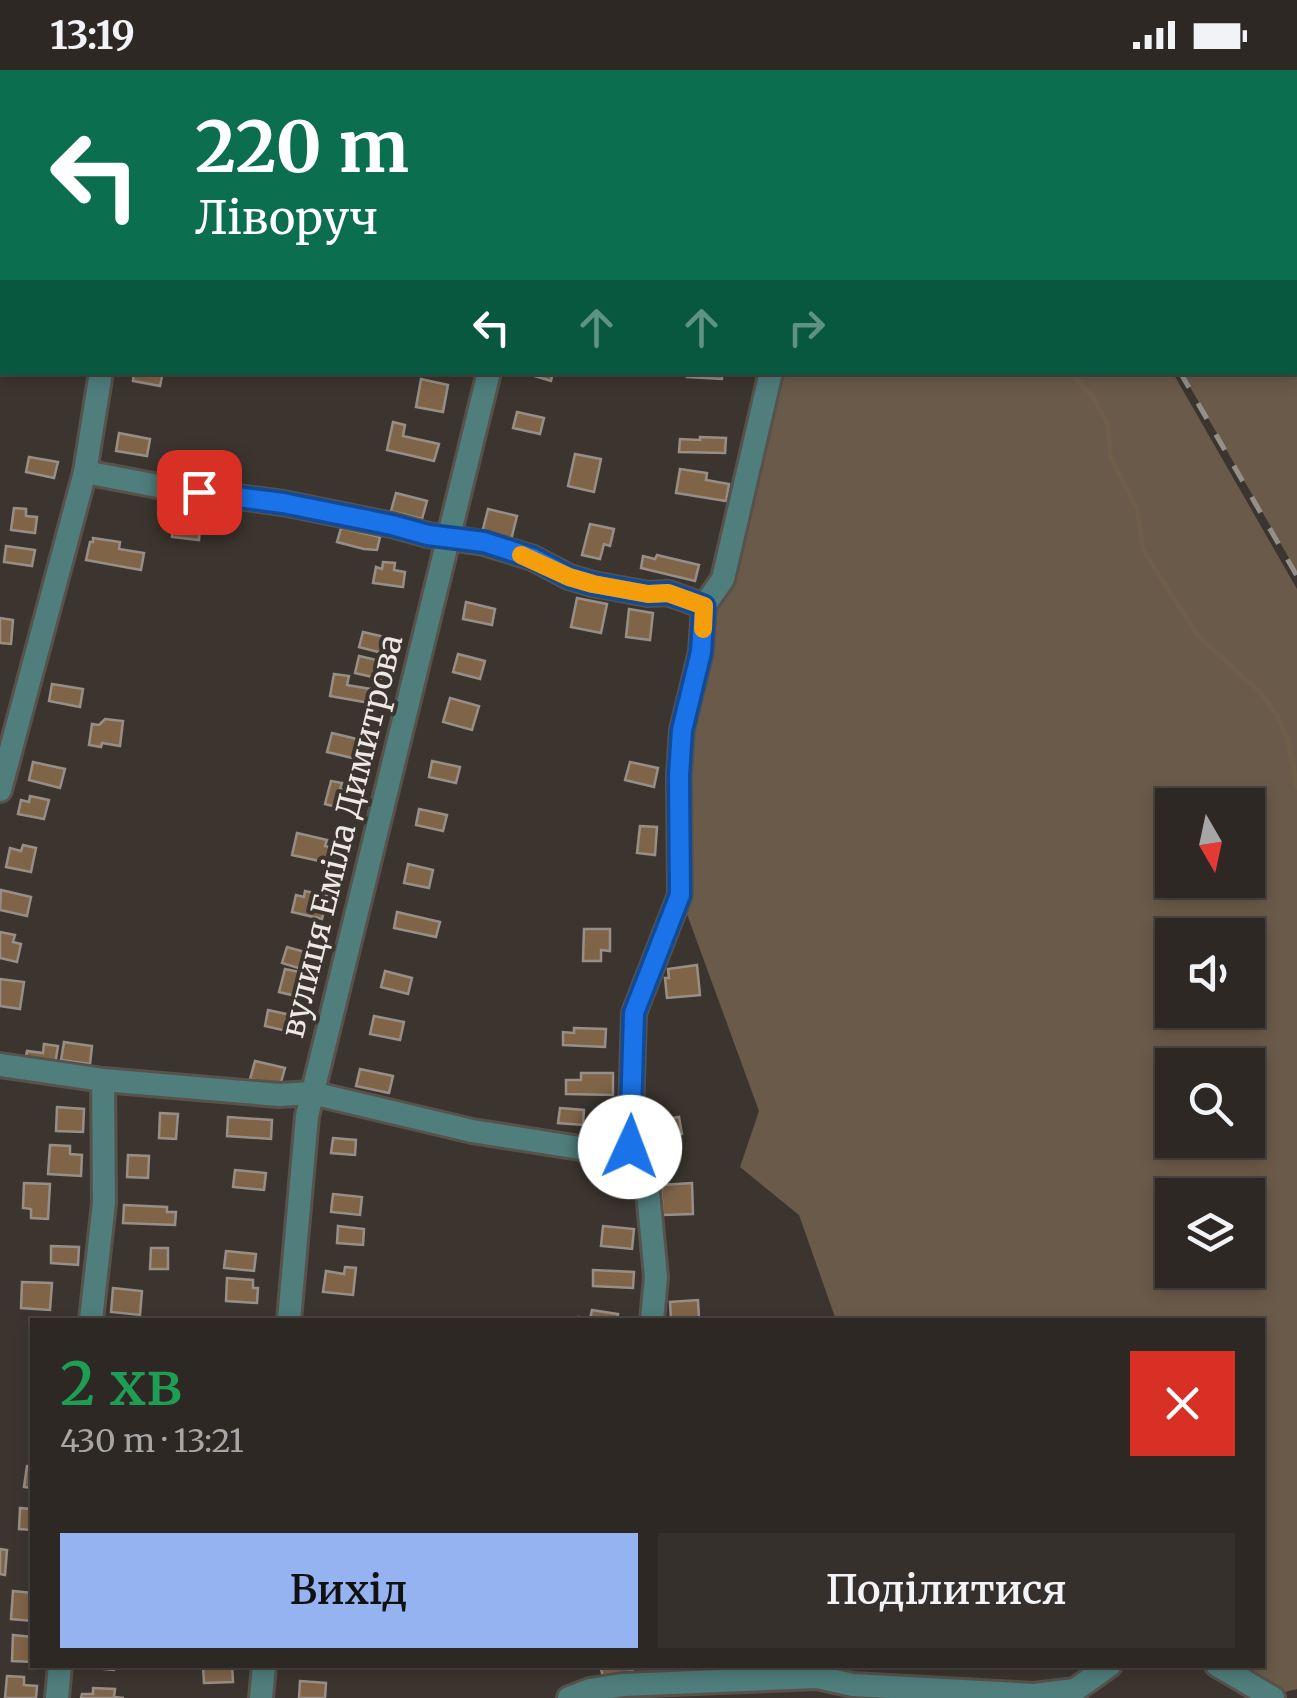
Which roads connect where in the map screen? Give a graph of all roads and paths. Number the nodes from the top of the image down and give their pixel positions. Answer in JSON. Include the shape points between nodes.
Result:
{"nodes":[{"id":1,"x":101,"y":375,"type":"edge"},
{"id":2,"x":488,"y":375,"type":"edge"},
{"id":3,"x":770,"y":375,"type":"edge"},
{"id":4,"x":85,"y":472,"type":"junction"},
{"id":5,"x":449,"y":538,"type":"junction"},
{"id":6,"x":704,"y":606,"type":"junction"},
{"id":7,"x":0,"y":790,"type":"edge"},
{"id":8,"x":0,"y":1066,"type":"edge"},
{"id":9,"x":103,"y":1080,"type":"junction"},
{"id":10,"x":312,"y":1093,"type":"junction"},
{"id":11,"x":630,"y":1147,"type":"junction"},
{"id":12,"x":91,"y":1318,"type":"edge"},
{"id":13,"x":288,"y":1318,"type":"edge"},
{"id":14,"x":652,"y":1318,"type":"edge"},
{"id":15,"x":60,"y":1668,"type":"edge"},
{"id":16,"x":264,"y":1668,"type":"edge"},
{"id":17,"x":1106,"y":1668,"type":"edge"},
{"id":18,"x":1222,"y":1668,"type":"edge"},
{"id":19,"x":657,"y":1682,"type":"edge"},
{"id":20,"x":58,"y":1698,"type":"edge"},
{"id":21,"x":262,"y":1698,"type":"edge"},
{"id":22,"x":570,"y":1698,"type":"edge"},
{"id":23,"x":1273,"y":1698,"type":"edge"}],
"edges":[{"from":1,"to":4,"type":"street"},
{"from":2,"to":5,"type":"street","name":"вулиця Еміла Димитрова"},
{"from":3,"to":6,"type":"street","via":[[723,579]]},
{"from":4,"to":5,"type":"street"},
{"from":4,"to":7,"type":"street"},
{"from":5,"to":6,"type":"street","via":[[484,542],[593,584],[668,593]]},
{"from":5,"to":10,"type":"street","name":"вулиця Еміла Димитрова"},
{"from":6,"to":11,"type":"street","via":[[701,652],[682,730],[680,895],[634,1013]]},
{"from":8,"to":9,"type":"street"},
{"from":9,"to":10,"type":"street"},
{"from":9,"to":12,"type":"street","via":[[104,1203]]},
{"from":10,"to":11,"type":"street","via":[[472,1131],[586,1149]]},
{"from":10,"to":13,"type":"street","name":"вулиця Еміла Димитрова"},
{"from":11,"to":14,"type":"street","via":[[644,1160],[656,1276]]},
{"from":15,"to":20,"type":"street"},
{"from":16,"to":21,"type":"street"},
{"from":17,"to":19,"type":"street","via":[[1075,1690],[1034,1695],[817,1677]]},
{"from":18,"to":23,"type":"street"},
{"from":19,"to":22,"type":"street","via":[[606,1686]]}]}
